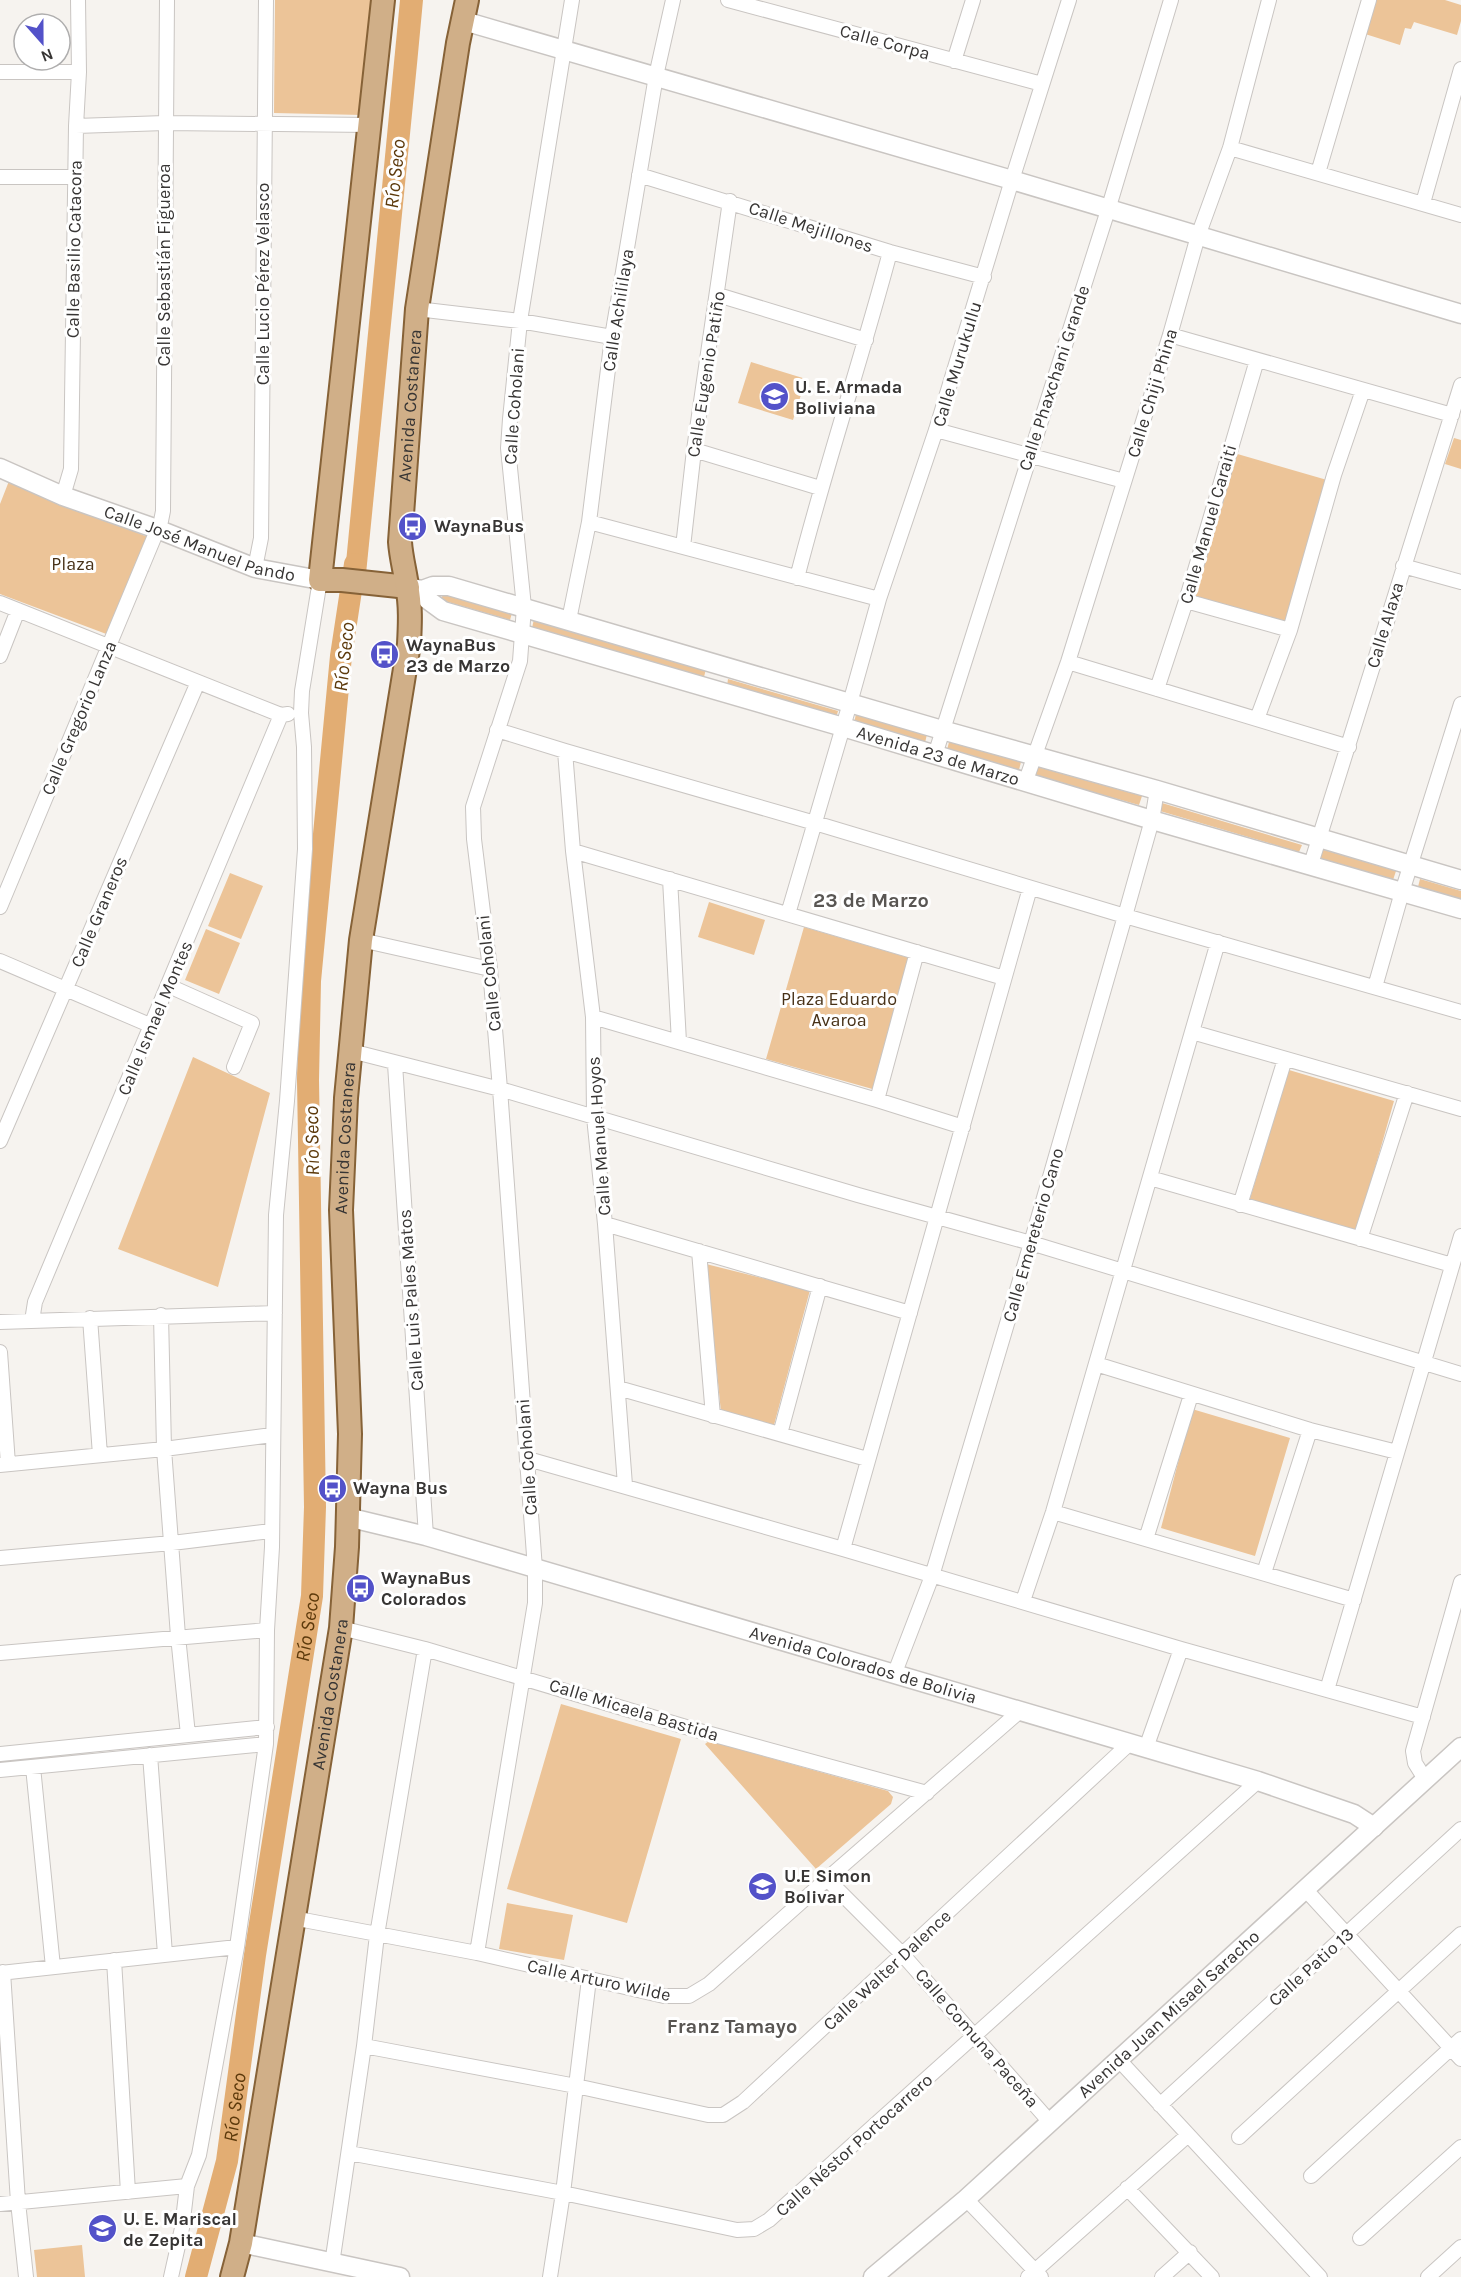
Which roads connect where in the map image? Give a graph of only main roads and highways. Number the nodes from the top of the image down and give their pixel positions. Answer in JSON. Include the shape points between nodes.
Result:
{"nodes":[{"id":1,"x":383,"y":0,"type":"edge"},
{"id":2,"x":465,"y":11,"type":"edge"},
{"id":3,"x":415,"y":589,"type":"junction"},
{"id":4,"x":232,"y":2277,"type":"edge"}],
"edges":[{"from":1,"to":3,"type":"main road","name":"Calle José Manuel Pando","via":[[331,580]]},
{"from":2,"to":3,"type":"main road","name":"Avenida Costanera","via":[[417,309],[400,543],[402,565]]},
{"from":3,"to":4,"type":"main road","name":"Avenida Costanera","via":[[361,940],[345,1119],[341,1210],[350,1434],[341,1628],[241,2243]]}]}
